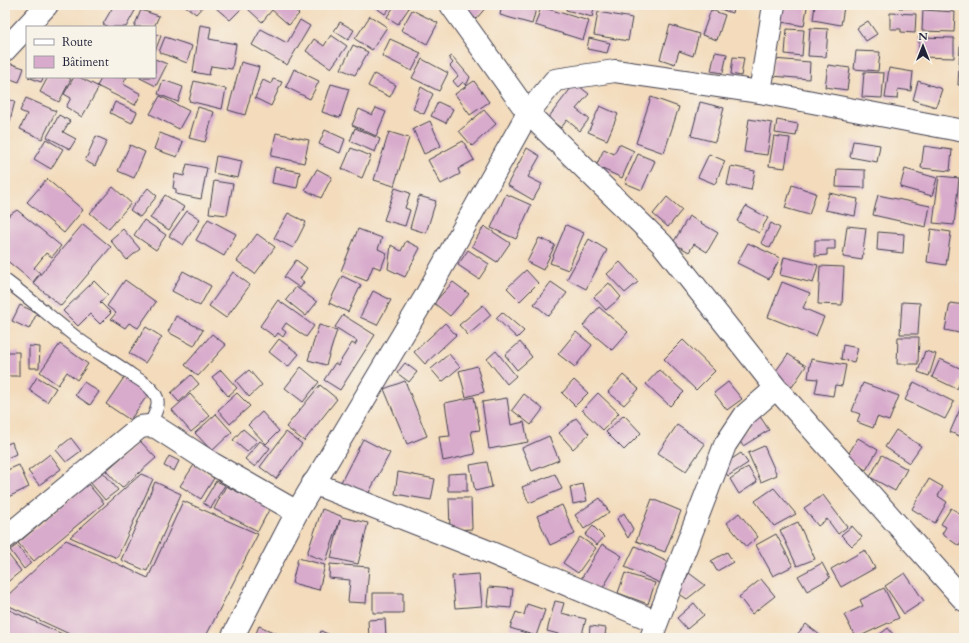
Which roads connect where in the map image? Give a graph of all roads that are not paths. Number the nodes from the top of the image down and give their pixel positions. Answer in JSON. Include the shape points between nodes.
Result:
{"nodes":[{"id":1,"x":47,"y":5,"type":"edge"},
{"id":2,"x":451,"y":5,"type":"edge"},
{"id":3,"x":774,"y":5,"type":"edge"},
{"id":4,"x":27,"y":26,"type":"edge"},
{"id":5,"x":26,"y":28,"type":"edge"},
{"id":6,"x":5,"y":50,"type":"edge"},
{"id":7,"x":760,"y":92,"type":"junction"},
{"id":8,"x":528,"y":113,"type":"junction"},
{"id":9,"x":964,"y":131,"type":"edge"},
{"id":10,"x":5,"y":280,"type":"edge"},
{"id":11,"x":776,"y":388,"type":"junction"},
{"id":12,"x":148,"y":426,"type":"junction"},
{"id":13,"x":313,"y":483,"type":"junction"},
{"id":14,"x":296,"y":512,"type":"junction"},
{"id":15,"x":5,"y":538,"type":"edge"},
{"id":16,"x":964,"y":600,"type":"edge"},
{"id":17,"x":654,"y":630,"type":"edge"},
{"id":18,"x":232,"y":638,"type":"edge"}],
"edges":[{"from":1,"to":4,"type":"street"},
{"from":2,"to":8,"type":"street"},
{"from":3,"to":7,"type":"street"},
{"from":5,"to":6,"type":"street"},
{"from":7,"to":8,"type":"street","via":[[615,71],[555,80]]},
{"from":7,"to":9,"type":"street"},
{"from":8,"to":11,"type":"street","via":[[662,244]]},
{"from":8,"to":13,"type":"street","via":[[424,299]]},
{"from":10,"to":12,"type":"lane","via":[[83,342],[154,391],[158,406]]},
{"from":11,"to":16,"type":"street"},
{"from":11,"to":17,"type":"street","via":[[745,415],[725,445]]},
{"from":12,"to":14,"type":"street","via":[[156,427],[213,464]]},
{"from":12,"to":15,"type":"street","via":[[140,427]]},
{"from":13,"to":14,"type":"street"},
{"from":13,"to":17,"type":"street","via":[[484,550]]},
{"from":14,"to":18,"type":"street"}]}
